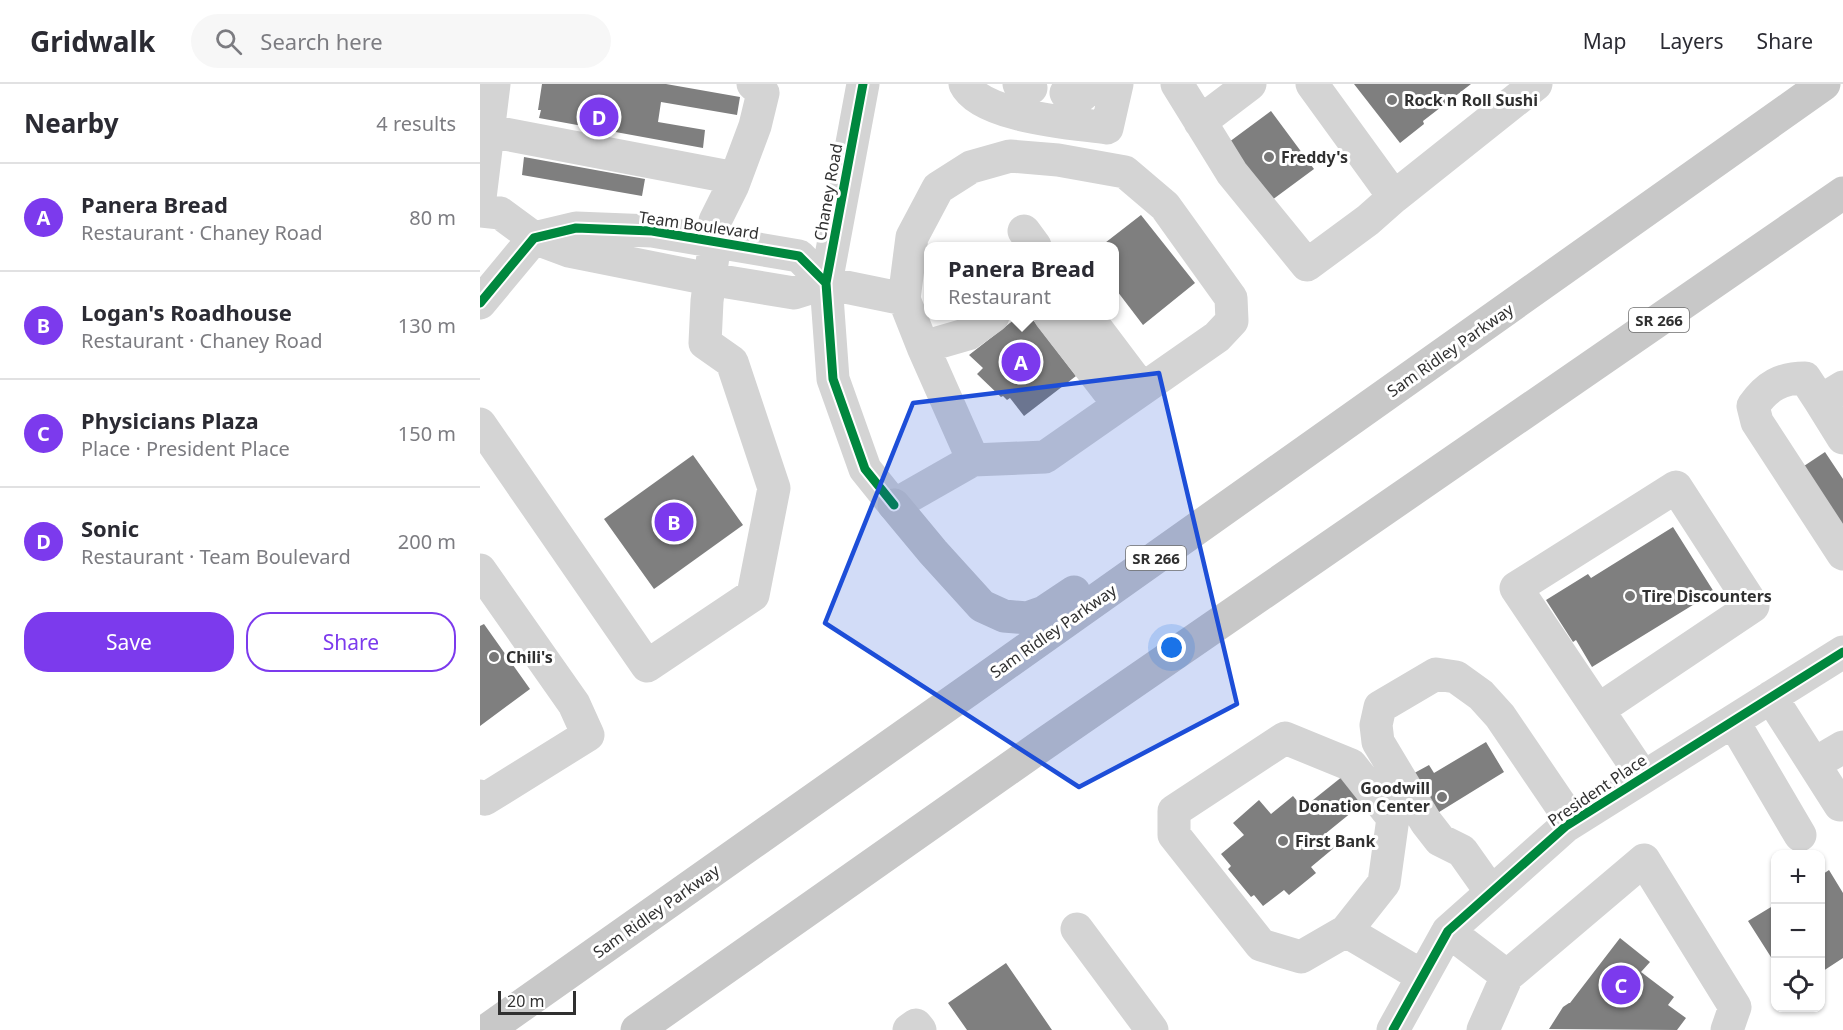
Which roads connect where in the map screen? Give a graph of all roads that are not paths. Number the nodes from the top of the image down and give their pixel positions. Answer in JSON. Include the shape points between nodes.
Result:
{"nodes":[{"id":1,"x":494,"y":84,"type":"edge"},
{"id":2,"x":753,"y":84,"type":"edge"},
{"id":3,"x":862,"y":84,"type":"edge"},
{"id":4,"x":965,"y":84,"type":"edge"},
{"id":5,"x":1250,"y":84,"type":"edge"},
{"id":6,"x":1312,"y":84,"type":"edge"},
{"id":7,"x":1536,"y":84,"type":"edge"},
{"id":8,"x":1824,"y":84,"type":"edge"},
{"id":9,"x":1116,"y":86,"type":"edge"},
{"id":10,"x":1066,"y":93,"type":"dead end"},
{"id":11,"x":1193,"y":98,"type":"edge"},
{"id":12,"x":489,"y":131,"type":"junction"},
{"id":13,"x":735,"y":178,"type":"junction"},
{"id":14,"x":1843,"y":193,"type":"edge"},
{"id":15,"x":1394,"y":197,"type":"junction"},
{"id":16,"x":487,"y":207,"type":"edge"},
{"id":17,"x":652,"y":231,"type":"junction"},
{"id":18,"x":534,"y":238,"type":"junction"},
{"id":19,"x":715,"y":241,"type":"junction"},
{"id":20,"x":709,"y":279,"type":"junction"},
{"id":21,"x":826,"y":283,"type":"junction"},
{"id":22,"x":904,"y":299,"type":"junction"},
{"id":23,"x":480,"y":303,"type":"edge"},
{"id":24,"x":986,"y":320,"type":"edge"},
{"id":25,"x":1055,"y":320,"type":"edge"},
{"id":26,"x":1090,"y":320,"type":"edge"},
{"id":27,"x":923,"y":346,"type":"junction"},
{"id":28,"x":1832,"y":394,"type":"edge"},
{"id":29,"x":1131,"y":397,"type":"junction"},
{"id":30,"x":1375,"y":403,"type":"junction"},
{"id":31,"x":480,"y":424,"type":"edge"},
{"id":32,"x":1843,"y":438,"type":"edge"},
{"id":33,"x":973,"y":460,"type":"junction"},
{"id":34,"x":894,"y":505,"type":"junction"},
{"id":35,"x":1843,"y":554,"type":"edge"},
{"id":36,"x":480,"y":570,"type":"edge"},
{"id":37,"x":1843,"y":652,"type":"edge"},
{"id":38,"x":1771,"y":697,"type":"junction"},
{"id":39,"x":1598,"y":710,"type":"junction"},
{"id":40,"x":1733,"y":721,"type":"junction"},
{"id":41,"x":1843,"y":747,"type":"edge"},
{"id":42,"x":1814,"y":764,"type":"junction"},
{"id":43,"x":1642,"y":777,"type":"junction"},
{"id":44,"x":480,"y":796,"type":"edge"},
{"id":45,"x":1842,"y":812,"type":"edge"},
{"id":46,"x":1572,"y":822,"type":"junction"},
{"id":47,"x":1800,"y":835,"type":"dead end"},
{"id":48,"x":1491,"y":892,"type":"junction"},
{"id":49,"x":1077,"y":929,"type":"dead end"},
{"id":50,"x":1346,"y":931,"type":"junction"},
{"id":51,"x":1448,"y":931,"type":"junction"},
{"id":52,"x":1422,"y":976,"type":"junction"},
{"id":53,"x":1507,"y":976,"type":"junction"},
{"id":54,"x":487,"y":1030,"type":"edge"},
{"id":55,"x":637,"y":1030,"type":"edge"},
{"id":56,"x":909,"y":1030,"type":"edge"},
{"id":57,"x":920,"y":1030,"type":"edge"},
{"id":58,"x":1152,"y":1030,"type":"edge"},
{"id":59,"x":1393,"y":1030,"type":"edge"},
{"id":60,"x":1483,"y":1030,"type":"edge"},
{"id":61,"x":1727,"y":1030,"type":"edge"}],
"edges":[{"from":1,"to":12,"type":"street"},
{"from":2,"to":13,"type":"street","via":[[763,93]]},
{"from":3,"to":21,"type":"street","name":"Chaney Road"},
{"from":4,"to":9,"type":"street","via":[[994,107],[1020,115],[1107,128]]},
{"from":5,"to":11,"type":"street"},
{"from":6,"to":15,"type":"street"},
{"from":7,"to":15,"type":"street"},
{"from":8,"to":30,"type":"main road","name":"Sam Ridley Parkway","number":"SR 266"},
{"from":9,"to":10,"type":"street","via":[[1094,84],[1082,95]]},
{"from":11,"to":15,"type":"street","via":[[1232,172],[1307,265]]},
{"from":12,"to":13,"type":"street"},
{"from":12,"to":16,"type":"street"},
{"from":13,"to":19,"type":"street","via":[[715,221]]},
{"from":14,"to":55,"type":"main road","number":"SR 266"},
{"from":16,"to":17,"type":"street","via":[[576,216]]},
{"from":16,"to":18,"type":"street"},
{"from":17,"to":18,"type":"street","name":"Team Boulevard","via":[[576,228]]},
{"from":17,"to":19,"type":"street","name":"Team Boulevard"},
{"from":18,"to":20,"type":"street","via":[[569,251]]},
{"from":18,"to":23,"type":"street"},
{"from":19,"to":20,"type":"street"},
{"from":19,"to":21,"type":"street","name":"Team Boulevard","via":[[799,256]]},
{"from":20,"to":21,"type":"street","via":[[794,293]]},
{"from":20,"to":31,"type":"street","via":[[705,343],[732,362],[774,488],[753,595],[647,666]]},
{"from":21,"to":22,"type":"street"},
{"from":21,"to":34,"type":"street","name":"Chaney Road","via":[[833,379],[865,469]]},
{"from":22,"to":27,"type":"street"},
{"from":22,"to":29,"type":"street","via":[[912,237],[938,188],[971,167],[1010,156],[1125,172],[1165,206],[1231,298],[1232,321],[1216,337]]},
{"from":24,"to":27,"type":"street","via":[[968,334]]},
{"from":25,"to":29,"type":"street"},
{"from":26,"to":29,"type":"street"},
{"from":27,"to":33,"type":"street"},
{"from":28,"to":32,"type":"street"},
{"from":28,"to":35,"type":"street","via":[[1805,378],[1788,378],[1763,392],[1753,406],[1757,422]]},
{"from":29,"to":33,"type":"street","via":[[1045,457]]},
{"from":30,"to":34,"type":"main road","via":[[1241,476],[1044,612],[1027,618],[1004,616],[982,606]]},
{"from":30,"to":54,"type":"main road","name":"Sam Ridley Parkway","number":"SR 266"},
{"from":33,"to":34,"type":"street"},
{"from":36,"to":44,"type":"street","via":[[574,704],[588,735],[485,799]]},
{"from":37,"to":38,"type":"street","name":"President Place"},
{"from":38,"to":40,"type":"street","name":"President Place"},
{"from":38,"to":42,"type":"street"},
{"from":39,"to":39,"type":"street","via":[[1516,588],[1676,487],[1753,606]]},
{"from":39,"to":43,"type":"street"},
{"from":40,"to":43,"type":"street","name":"President Place"},
{"from":40,"to":47,"type":"street"},
{"from":41,"to":42,"type":"street"},
{"from":42,"to":45,"type":"street"},
{"from":43,"to":46,"type":"street","name":"President Place"},
{"from":46,"to":48,"type":"street","name":"President Place"},
{"from":46,"to":48,"type":"street","via":[[1500,716],[1480,694],[1456,677],[1436,674],[1380,707],[1378,742],[1426,822],[1440,840],[1462,851]]},
{"from":48,"to":51,"type":"street","name":"President Place"},
{"from":49,"to":58,"type":"street"},
{"from":50,"to":50,"type":"street","via":[[1384,883],[1393,818],[1351,765],[1285,738],[1174,811],[1174,836],[1261,945],[1301,957]]},
{"from":50,"to":52,"type":"street"},
{"from":51,"to":52,"type":"street","name":"President Place"},
{"from":51,"to":53,"type":"street"},
{"from":52,"to":59,"type":"street","name":"President Place"},
{"from":53,"to":60,"type":"street"},
{"from":53,"to":61,"type":"street","via":[[1644,860],[1735,1007]]},
{"from":56,"to":57,"type":"street","via":[[916,1025]]}]}
